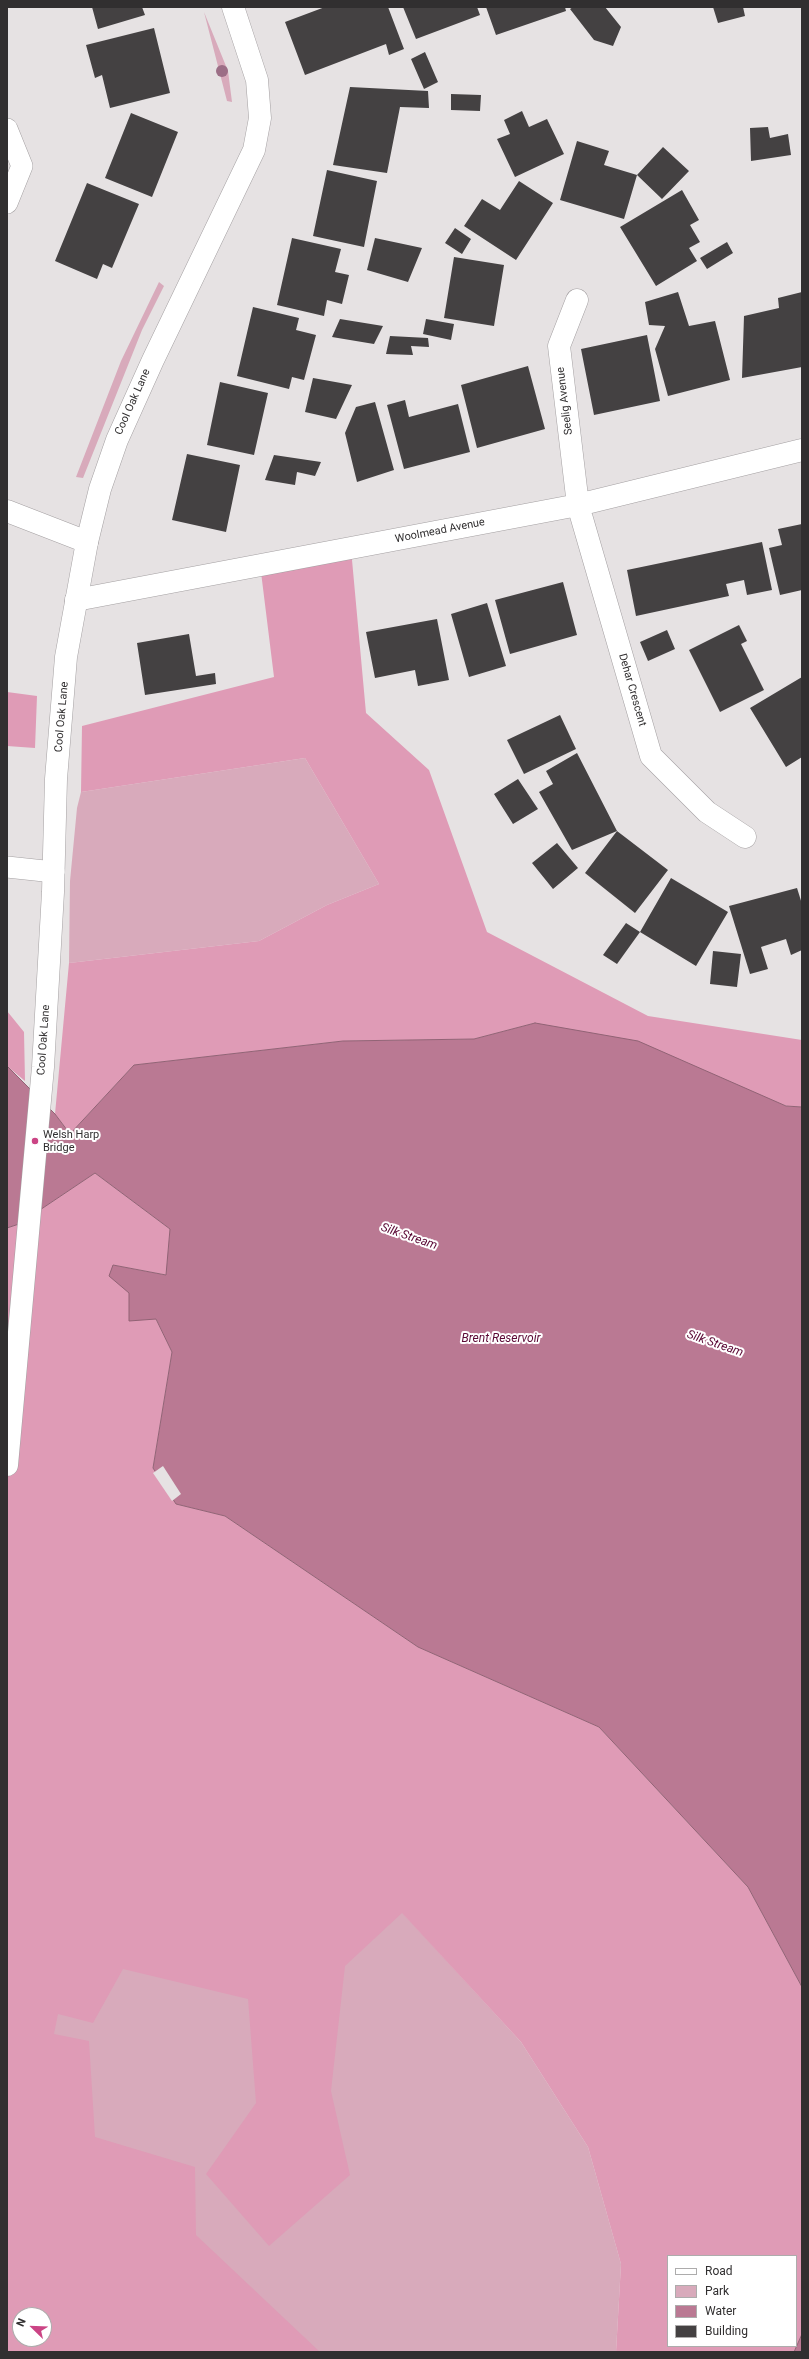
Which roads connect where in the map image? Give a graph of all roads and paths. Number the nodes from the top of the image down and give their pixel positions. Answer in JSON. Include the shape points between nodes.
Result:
{"nodes":[{"id":1,"x":234,"y":7,"type":"edge"},
{"id":2,"x":7,"y":129,"type":"edge"},
{"id":3,"x":7,"y":203,"type":"edge"},
{"id":4,"x":577,"y":300,"type":"dead end"},
{"id":5,"x":802,"y":450,"type":"edge"},
{"id":6,"x":578,"y":505,"type":"junction"},
{"id":7,"x":7,"y":512,"type":"edge"},
{"id":8,"x":87,"y":542,"type":"junction"},
{"id":9,"x":76,"y":600,"type":"junction"},
{"id":10,"x":745,"y":837,"type":"dead end"},
{"id":11,"x":7,"y":867,"type":"edge"},
{"id":12,"x":54,"y":872,"type":"junction"},
{"id":13,"x":7,"y":1465,"type":"edge"}],
"edges":[{"from":1,"to":8,"type":"street","name":"Cool Oak Lane","via":[[257,80],[260,118],[254,150],[152,360],[117,440],[100,489]]},
{"from":2,"to":3,"type":"lane","via":[[22,166]]},
{"from":4,"to":6,"type":"street","name":"Seelig Avenue","via":[[559,346]]},
{"from":5,"to":6,"type":"street","name":"Woolmead Avenue"},
{"from":6,"to":9,"type":"street","name":"Woolmead Avenue"},
{"from":6,"to":10,"type":"street","name":"Dehar Crescent","via":[[651,756],[707,812]]},
{"from":7,"to":8,"type":"street"},
{"from":8,"to":9,"type":"street","name":"Cool Oak Lane"},
{"from":9,"to":12,"type":"street","name":"Cool Oak Lane","via":[[66,664],[56,779]]},
{"from":11,"to":12,"type":"lane"},
{"from":12,"to":13,"type":"street","name":"Cool Oak Lane","via":[[43,1067]]}]}
